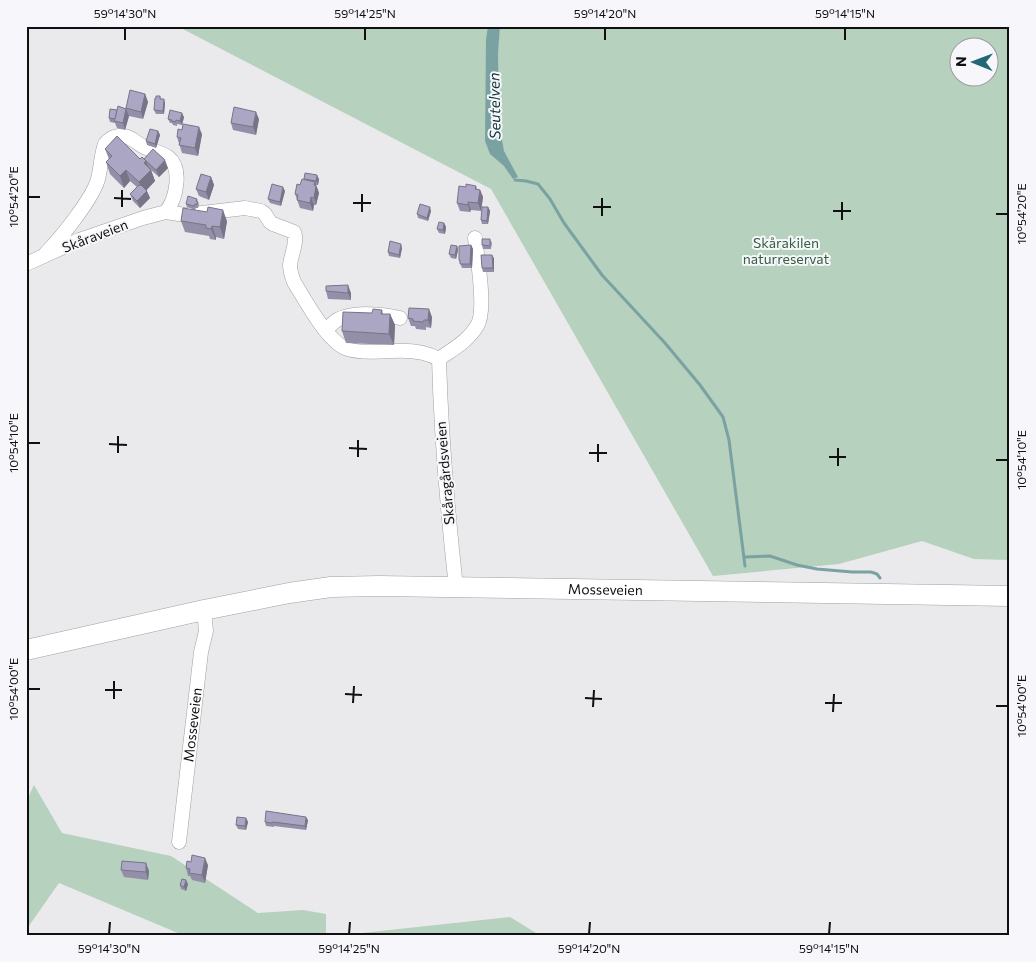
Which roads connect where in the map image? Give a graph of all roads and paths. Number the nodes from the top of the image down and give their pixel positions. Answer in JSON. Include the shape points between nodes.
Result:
{"nodes":[{"id":1,"x":166,"y":212,"type":"junction"},
{"id":2,"x":474,"y":238,"type":"dead end"},
{"id":3,"x":42,"y":257,"type":"junction"},
{"id":4,"x":26,"y":264,"type":"edge"},
{"id":5,"x":400,"y":318,"type":"dead end"},
{"id":6,"x":325,"y":330,"type":"junction"},
{"id":7,"x":439,"y":359,"type":"junction"},
{"id":8,"x":455,"y":587,"type":"junction"},
{"id":9,"x":1010,"y":596,"type":"edge"},
{"id":10,"x":204,"y":610,"type":"junction"},
{"id":11,"x":26,"y":650,"type":"edge"},
{"id":12,"x":179,"y":842,"type":"dead end"}],
"edges":[{"from":1,"to":3,"type":"street","name":"Skåraveien","via":[[79,240]]},
{"from":1,"to":3,"type":"street","via":[[173,200],[176,183],[175,167],[169,158],[127,136],[107,140],[95,187]]},
{"from":1,"to":6,"type":"street","via":[[185,215],[245,208],[261,211],[273,224],[294,232],[291,276]]},
{"from":2,"to":7,"type":"street","via":[[481,292],[478,325],[466,340]]},
{"from":3,"to":4,"type":"street","name":"Skåraveien"},
{"from":5,"to":6,"type":"street","via":[[353,315],[336,321]]},
{"from":6,"to":7,"type":"street","via":[[350,350],[420,352]]},
{"from":7,"to":8,"type":"street","name":"Skåragårdsveien"},
{"from":8,"to":9,"type":"highway","name":"Mosseveien"},
{"from":8,"to":10,"type":"highway","name":"Mosseveien","via":[[331,587],[289,592]]},
{"from":10,"to":11,"type":"highway","name":"Mosseveien"},
{"from":10,"to":12,"type":"street","name":"Mosseveien","via":[[206,631]]}]}
